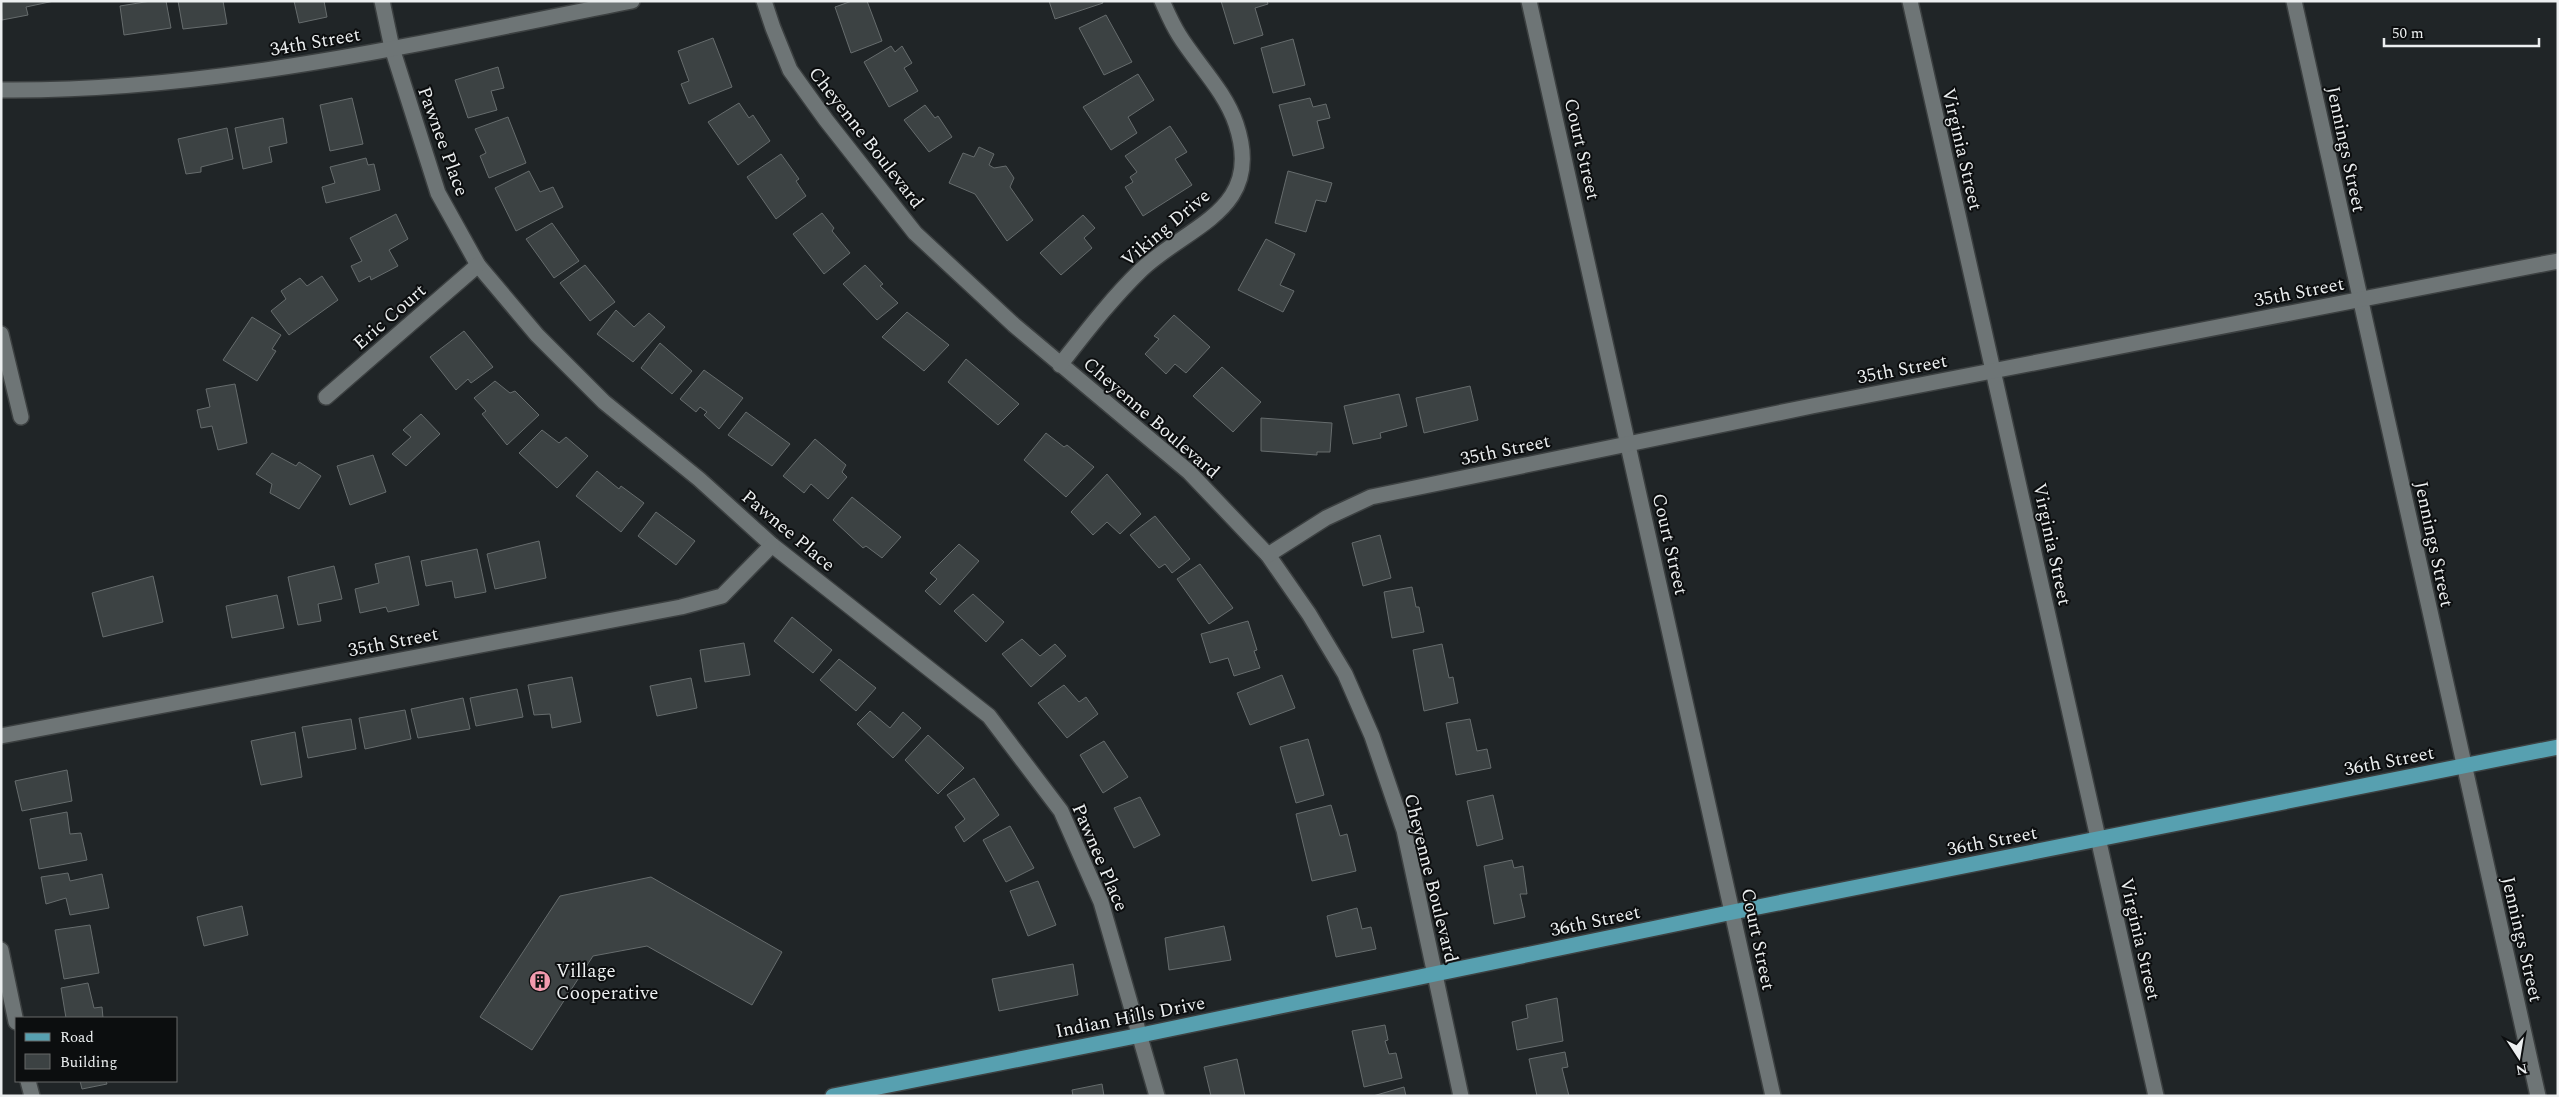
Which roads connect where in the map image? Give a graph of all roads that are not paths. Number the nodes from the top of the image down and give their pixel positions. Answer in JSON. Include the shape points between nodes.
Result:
{"nodes":[{"id":1,"x":382,"y":1,"type":"edge"},
{"id":2,"x":632,"y":1,"type":"edge"},
{"id":3,"x":764,"y":1,"type":"edge"},
{"id":4,"x":1162,"y":1,"type":"edge"},
{"id":5,"x":1529,"y":1,"type":"edge"},
{"id":6,"x":1910,"y":1,"type":"edge"},
{"id":7,"x":2294,"y":1,"type":"edge"},
{"id":8,"x":392,"y":48,"type":"junction"},
{"id":9,"x":1,"y":90,"type":"edge"},
{"id":10,"x":2558,"y":261,"type":"edge"},
{"id":11,"x":478,"y":265,"type":"junction"},
{"id":12,"x":2360,"y":299,"type":"junction"},
{"id":13,"x":1,"y":334,"type":"edge"},
{"id":14,"x":1060,"y":365,"type":"junction"},
{"id":15,"x":1994,"y":371,"type":"junction"},
{"id":16,"x":326,"y":397,"type":"dead end"},
{"id":17,"x":21,"y":417,"type":"dead end"},
{"id":18,"x":1628,"y":444,"type":"junction"},
{"id":19,"x":772,"y":545,"type":"junction"},
{"id":20,"x":1268,"y":555,"type":"junction"},
{"id":21,"x":1,"y":736,"type":"edge"},
{"id":22,"x":2558,"y":747,"type":"edge"},
{"id":23,"x":2463,"y":766,"type":"junction"},
{"id":24,"x":2097,"y":839,"type":"junction"},
{"id":25,"x":1733,"y":912,"type":"junction"},
{"id":26,"x":1,"y":950,"type":"edge"},
{"id":27,"x":1435,"y":973,"type":"junction"},
{"id":28,"x":15,"y":1017,"type":"edge"},
{"id":29,"x":1141,"y":1035,"type":"junction"},
{"id":30,"x":28,"y":1082,"type":"edge"},
{"id":31,"x":32,"y":1096,"type":"edge"},
{"id":32,"x":833,"y":1096,"type":"edge"},
{"id":33,"x":1157,"y":1096,"type":"edge"},
{"id":34,"x":1461,"y":1096,"type":"edge"},
{"id":35,"x":1773,"y":1096,"type":"edge"},
{"id":36,"x":2156,"y":1096,"type":"edge"},
{"id":37,"x":2538,"y":1096,"type":"edge"}],
"edges":[{"from":1,"to":8,"type":"street","name":"Pawnee Place"},
{"from":2,"to":8,"type":"street","name":"34th Street"},
{"from":3,"to":14,"type":"street","name":"Cheyenne Boulevard","via":[[790,70],[915,233]]},
{"from":4,"to":14,"type":"street","name":"Viking Drive","via":[[1178,34],[1236,122],[1244,154],[1239,183],[1221,211],[1142,269],[1095,320]]},
{"from":5,"to":18,"type":"street","name":"Court Street"},
{"from":6,"to":15,"type":"street","name":"Virginia Street"},
{"from":7,"to":12,"type":"street","name":"Jennings Street"},
{"from":8,"to":9,"type":"street","name":"34th Street","via":[[195,79],[117,86]]},
{"from":8,"to":11,"type":"street","name":"Pawnee Place","via":[[438,193]]},
{"from":10,"to":12,"type":"street","name":"35th Street"},
{"from":11,"to":16,"type":"street","name":"Eric Court"},
{"from":11,"to":19,"type":"street","name":"Pawnee Place","via":[[537,335],[604,402],[700,479]]},
{"from":12,"to":15,"type":"street","name":"35th Street"},
{"from":12,"to":23,"type":"street","name":"Jennings Street"},
{"from":13,"to":17,"type":"street"},
{"from":14,"to":20,"type":"street","name":"Cheyenne Boulevard","via":[[1189,472]]},
{"from":15,"to":18,"type":"street","name":"35th Street"},
{"from":15,"to":24,"type":"street","name":"Virginia Street"},
{"from":18,"to":20,"type":"street","name":"35th Street","via":[[1371,497],[1326,518]]},
{"from":18,"to":25,"type":"street","name":"Court Street"},
{"from":19,"to":21,"type":"street","name":"35th Street","via":[[722,596],[681,607]]},
{"from":19,"to":29,"type":"street","name":"Pawnee Place","via":[[989,716],[1049,795],[1061,811],[1101,902]]},
{"from":20,"to":27,"type":"street","name":"Cheyenne Boulevard","via":[[1309,614],[1344,674],[1372,736],[1404,830]]},
{"from":22,"to":23,"type":"main road","name":"36th Street"},
{"from":23,"to":24,"type":"main road","name":"36th Street"},
{"from":23,"to":37,"type":"street","name":"Jennings Street"},
{"from":24,"to":25,"type":"main road","name":"36th Street"},
{"from":24,"to":36,"type":"street","name":"Virginia Street"},
{"from":25,"to":27,"type":"main road","name":"36th Street"},
{"from":25,"to":35,"type":"street","name":"Court Street"},
{"from":26,"to":28,"type":"street"},
{"from":27,"to":29,"type":"main road","name":"Indian Hills Drive"},
{"from":27,"to":34,"type":"street","name":"Cheyenne Boulevard"},
{"from":29,"to":32,"type":"main road","name":"Indian Hills Drive"},
{"from":29,"to":33,"type":"street","name":"Pawnee Place"},
{"from":30,"to":31,"type":"street"}]}
